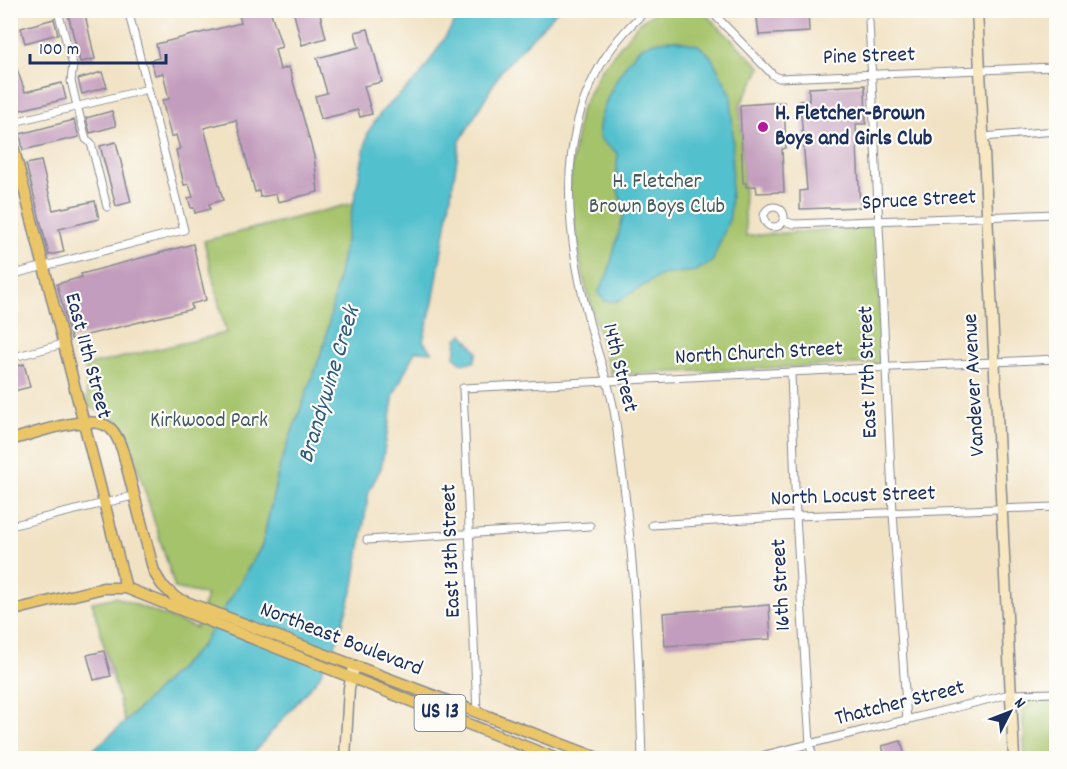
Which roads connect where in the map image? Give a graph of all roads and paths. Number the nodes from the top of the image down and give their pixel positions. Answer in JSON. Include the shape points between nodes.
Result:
{"nodes":[{"id":1,"x":128,"y":10,"type":"edge"},
{"id":2,"x":647,"y":10,"type":"edge"},
{"id":3,"x":710,"y":10,"type":"edge"},
{"id":4,"x":977,"y":10,"type":"edge"},
{"id":5,"x":59,"y":15,"type":"dead end"},
{"id":6,"x":869,"y":21,"type":"dead end"},
{"id":7,"x":1056,"y":67,"type":"edge"},
{"id":8,"x":980,"y":70,"type":"junction"},
{"id":9,"x":873,"y":75,"type":"junction"},
{"id":10,"x":148,"y":89,"type":"junction"},
{"id":11,"x":77,"y":106,"type":"junction"},
{"id":12,"x":10,"y":123,"type":"edge"},
{"id":13,"x":1056,"y":131,"type":"edge"},
{"id":14,"x":10,"y":134,"type":"edge"},
{"id":15,"x":983,"y":137,"type":"junction"},
{"id":16,"x":107,"y":207,"type":"dead end"},
{"id":17,"x":1056,"y":214,"type":"edge"},
{"id":18,"x":987,"y":216,"type":"junction"},
{"id":19,"x":783,"y":221,"type":"dead end"},
{"id":20,"x":880,"y":222,"type":"junction"},
{"id":21,"x":44,"y":267,"type":"junction"},
{"id":22,"x":10,"y":275,"type":"edge"},
{"id":23,"x":63,"y":344,"type":"junction"},
{"id":24,"x":10,"y":358,"type":"edge"},
{"id":25,"x":1056,"y":359,"type":"edge"},
{"id":26,"x":993,"y":362,"type":"junction"},
{"id":27,"x":886,"y":368,"type":"junction"},
{"id":28,"x":791,"y":373,"type":"junction"},
{"id":29,"x":605,"y":381,"type":"junction"},
{"id":30,"x":463,"y":388,"type":"joint"},
{"id":31,"x":84,"y":421,"type":"junction"},
{"id":32,"x":10,"y":440,"type":"edge"},
{"id":33,"x":134,"y":496,"type":"junction"},
{"id":34,"x":105,"y":502,"type":"junction"},
{"id":35,"x":1056,"y":507,"type":"edge"},
{"id":36,"x":1001,"y":508,"type":"junction"},
{"id":37,"x":892,"y":513,"type":"junction"},
{"id":38,"x":796,"y":516,"type":"junction"},
{"id":39,"x":652,"y":525,"type":"dead end"},
{"id":40,"x":10,"y":526,"type":"edge"},
{"id":41,"x":590,"y":526,"type":"dead end"},
{"id":42,"x":469,"y":534,"type":"junction"},
{"id":43,"x":367,"y":540,"type":"dead end"},
{"id":44,"x":126,"y":588,"type":"junction"},
{"id":45,"x":10,"y":611,"type":"edge"},
{"id":46,"x":204,"y":614,"type":"junction"},
{"id":47,"x":353,"y":673,"type":"junction"},
{"id":48,"x":1056,"y":693,"type":"edge"},
{"id":49,"x":1010,"y":694,"type":"junction"},
{"id":50,"x":477,"y":712,"type":"junction"},
{"id":51,"x":907,"y":721,"type":"junction"},
{"id":52,"x":810,"y":745,"type":"junction"},
{"id":53,"x":345,"y":759,"type":"edge"},
{"id":54,"x":554,"y":759,"type":"edge"},
{"id":55,"x":598,"y":759,"type":"edge"},
{"id":56,"x":642,"y":759,"type":"edge"},
{"id":57,"x":753,"y":759,"type":"edge"},
{"id":58,"x":813,"y":759,"type":"edge"},
{"id":59,"x":1014,"y":759,"type":"edge"}],
"edges":[{"from":1,"to":10,"type":"street"},
{"from":2,"to":29,"type":"street","name":"14th Street","via":[[598,68],[576,123],[571,159],[571,227],[586,310]]},
{"from":3,"to":9,"type":"street","name":"Pine Street","via":[[778,78]]},
{"from":4,"to":8,"type":"street","name":"Vandever Avenue"},
{"from":5,"to":11,"type":"street","via":[[73,65],[71,81]]},
{"from":6,"to":9,"type":"street","name":"East 17th Street"},
{"from":7,"to":8,"type":"street","name":"Pine Street"},
{"from":8,"to":9,"type":"street","name":"Pine Street"},
{"from":8,"to":15,"type":"street","name":"Vandever Avenue"},
{"from":9,"to":20,"type":"street","name":"East 17th Street"},
{"from":10,"to":11,"type":"street"},
{"from":10,"to":21,"type":"street","via":[[184,230]]},
{"from":11,"to":12,"type":"street"},
{"from":11,"to":16,"type":"street"},
{"from":13,"to":15,"type":"street"},
{"from":14,"to":21,"type":"main road","name":"East 11th Street"},
{"from":15,"to":18,"type":"street","name":"Vandever Avenue"},
{"from":17,"to":18,"type":"street","name":"Spruce Street"},
{"from":18,"to":20,"type":"street","name":"Spruce Street"},
{"from":18,"to":26,"type":"street","name":"Vandever Avenue"},
{"from":19,"to":20,"type":"street","name":"Spruce Street"},
{"from":20,"to":27,"type":"street","name":"East 17th Street"},
{"from":21,"to":22,"type":"street"},
{"from":21,"to":23,"type":"main road","name":"East 11th Street"},
{"from":23,"to":24,"type":"street"},
{"from":23,"to":31,"type":"main road","name":"East 11th Street"},
{"from":25,"to":26,"type":"street","name":"North Church Street"},
{"from":26,"to":27,"type":"street","name":"North Church Street"},
{"from":26,"to":36,"type":"street","name":"Vandever Avenue"},
{"from":27,"to":28,"type":"street","name":"North Church Street"},
{"from":27,"to":37,"type":"street","name":"East 17th Street"},
{"from":28,"to":29,"type":"street","name":"North Church Street"},
{"from":28,"to":38,"type":"street","name":"16th Street"},
{"from":29,"to":30,"type":"street","name":"North Church Street"},
{"from":29,"to":56,"type":"street","name":"14th Street","via":[[612,399],[624,489],[639,656]]},
{"from":30,"to":42,"type":"street","name":"East 13th Street"},
{"from":31,"to":32,"type":"main road"},
{"from":31,"to":33,"type":"main road","number":"US 13","via":[[102,424],[118,439]]},
{"from":31,"to":34,"type":"main road","name":"East 11th Street"},
{"from":33,"to":34,"type":"street"},
{"from":33,"to":46,"type":"main road","number":"US 13","via":[[154,572],[169,593]]},
{"from":34,"to":40,"type":"street"},
{"from":34,"to":44,"type":"main road","name":"East 11th Street"},
{"from":35,"to":36,"type":"street","name":"North Locust Street"},
{"from":36,"to":37,"type":"street","name":"North Locust Street"},
{"from":36,"to":49,"type":"street","name":"Vandever Avenue"},
{"from":37,"to":38,"type":"street","name":"North Locust Street"},
{"from":37,"to":51,"type":"street","name":"East 17th Street"},
{"from":38,"to":39,"type":"street","name":"North Locust Street"},
{"from":38,"to":52,"type":"street","name":"16th Street"},
{"from":41,"to":42,"type":"street"},
{"from":42,"to":43,"type":"street"},
{"from":42,"to":50,"type":"street","name":"East 13th Street"},
{"from":44,"to":45,"type":"main road","number":"US 13","via":[[103,588]]},
{"from":44,"to":46,"type":"main road","number":"US 13"},
{"from":46,"to":47,"type":"main road","name":"Northeast Boulevard","number":"US 13"},
{"from":47,"to":50,"type":"main road","name":"Northeast Boulevard","number":"US 13"},
{"from":47,"to":53,"type":"street"},
{"from":47,"to":54,"type":"main road","name":"Northeast Boulevard","number":"US 13"},
{"from":48,"to":49,"type":"street","name":"Thatcher Street"},
{"from":49,"to":51,"type":"street","name":"Thatcher Street"},
{"from":49,"to":59,"type":"street","name":"Vandever Avenue"},
{"from":50,"to":55,"type":"main road","name":"Northeast Boulevard","number":"US 13"},
{"from":51,"to":52,"type":"street","name":"Thatcher Street"},
{"from":52,"to":57,"type":"street","name":"Thatcher Street"},
{"from":52,"to":58,"type":"street","name":"16th Street"}]}
